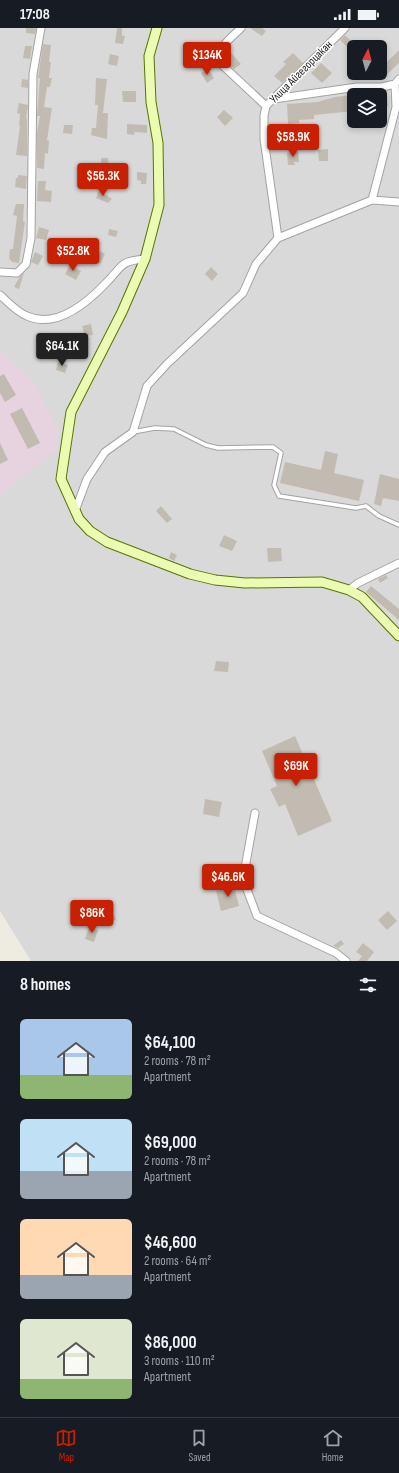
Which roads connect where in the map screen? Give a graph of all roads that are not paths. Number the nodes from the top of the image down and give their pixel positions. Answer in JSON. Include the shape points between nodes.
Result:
{"nodes":[{"id":1,"x":41,"y":28,"type":"edge"},
{"id":2,"x":157,"y":28,"type":"edge"},
{"id":3,"x":241,"y":28,"type":"edge"},
{"id":4,"x":345,"y":28,"type":"edge"},
{"id":5,"x":397,"y":82,"type":"edge"},
{"id":6,"x":274,"y":99,"type":"junction"},
{"id":7,"x":266,"y":106,"type":"junction"},
{"id":8,"x":372,"y":200,"type":"junction"},
{"id":9,"x":399,"y":202,"type":"edge"},
{"id":10,"x":278,"y":238,"type":"junction"},
{"id":11,"x":145,"y":259,"type":"junction"},
{"id":12,"x":0,"y":272,"type":"edge"},
{"id":13,"x":0,"y":295,"type":"edge"},
{"id":14,"x":133,"y":432,"type":"junction"},
{"id":15,"x":75,"y":511,"type":"junction"},
{"id":16,"x":399,"y":525,"type":"edge"},
{"id":17,"x":399,"y":563,"type":"edge"},
{"id":18,"x":349,"y":590,"type":"junction"},
{"id":19,"x":399,"y":636,"type":"edge"},
{"id":20,"x":255,"y":813,"type":"dead end"},
{"id":21,"x":346,"y":961,"type":"edge"}],
"edges":[{"from":1,"to":12,"type":"street","via":[[34,74],[31,238],[26,264],[18,273]]},
{"from":2,"to":11,"type":"street","via":[[149,56],[151,102],[158,143],[159,205]]},
{"from":3,"to":7,"type":"street","via":[[222,47],[218,56],[220,64]]},
{"from":4,"to":6,"type":"street","name":"Улица Айгегорцакан"},
{"from":5,"to":6,"type":"street","via":[[382,87],[357,87]]},
{"from":5,"to":8,"type":"street","via":[[396,107]]},
{"from":6,"to":7,"type":"street","name":"Улица Айгегорцакан"},
{"from":7,"to":10,"type":"street","name":"Улица Айгегорцакан","via":[[264,139]]},
{"from":8,"to":9,"type":"street"},
{"from":8,"to":10,"type":"street"},
{"from":10,"to":14,"type":"street","via":[[256,264],[244,293],[167,364],[147,386]]},
{"from":11,"to":13,"type":"street","via":[[122,263],[87,302],[53,320],[27,316]]},
{"from":11,"to":15,"type":"street","via":[[122,312],[71,412],[61,479]]},
{"from":14,"to":15,"type":"street","via":[[105,452],[87,479]]},
{"from":14,"to":16,"type":"lane","via":[[155,428],[174,430],[218,448],[273,447],[281,453],[274,485],[279,496],[356,508],[366,506],[378,516]]},
{"from":15,"to":18,"type":"street","via":[[90,531],[107,542],[190,574],[245,583],[322,582]]},
{"from":17,"to":18,"type":"street"},
{"from":18,"to":19,"type":"street","via":[[362,597]]},
{"from":20,"to":21,"type":"street","via":[[243,879],[257,916],[336,953]]}]}
